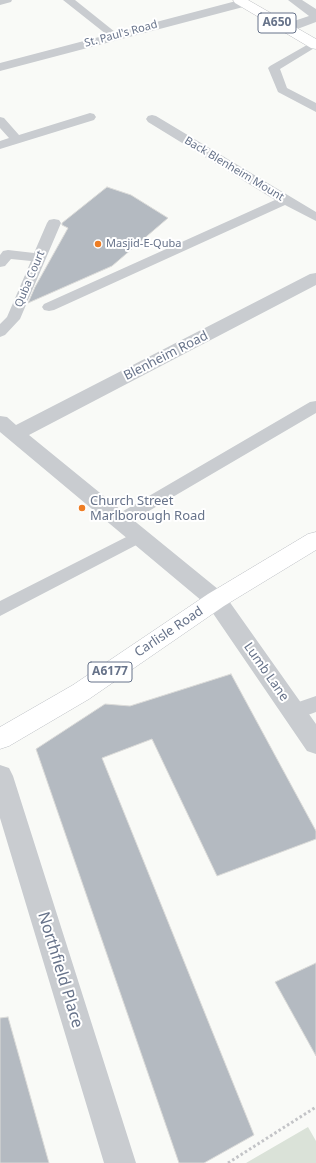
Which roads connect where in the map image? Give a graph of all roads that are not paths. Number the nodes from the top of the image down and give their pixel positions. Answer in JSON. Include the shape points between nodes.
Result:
{"nodes":[{"id":1,"x":7,"y":0,"type":"edge"},
{"id":2,"x":68,"y":0,"type":"edge"},
{"id":3,"x":294,"y":0,"type":"edge"},
{"id":4,"x":241,"y":1,"type":"edge"},
{"id":5,"x":0,"y":2,"type":"edge"},
{"id":6,"x":316,"y":15,"type":"edge"},
{"id":7,"x":316,"y":18,"type":"edge"},
{"id":8,"x":287,"y":28,"type":"junction"},
{"id":9,"x":116,"y":36,"type":"junction"},
{"id":10,"x":315,"y":45,"type":"edge"},
{"id":11,"x":0,"y":67,"type":"edge"},
{"id":12,"x":316,"y":108,"type":"edge"},
{"id":13,"x":90,"y":116,"type":"dead end"},
{"id":14,"x":152,"y":119,"type":"dead end"},
{"id":15,"x":0,"y":121,"type":"edge"},
{"id":16,"x":17,"y":140,"type":"junction"},
{"id":17,"x":0,"y":145,"type":"edge"},
{"id":18,"x":285,"y":200,"type":"junction"},
{"id":19,"x":316,"y":217,"type":"edge"},
{"id":20,"x":54,"y":223,"type":"dead end"},
{"id":21,"x":39,"y":258,"type":"junction"},
{"id":22,"x":0,"y":263,"type":"edge"},
{"id":23,"x":316,"y":278,"type":"edge"},
{"id":24,"x":49,"y":307,"type":"dead end"},
{"id":25,"x":0,"y":332,"type":"edge"},
{"id":26,"x":316,"y":406,"type":"edge"},
{"id":27,"x":8,"y":428,"type":"edge"},
{"id":28,"x":119,"y":521,"type":"junction"},
{"id":29,"x":140,"y":536,"type":"junction"},
{"id":30,"x":316,"y":540,"type":"edge"},
{"id":31,"x":216,"y":600,"type":"junction"},
{"id":32,"x":0,"y":609,"type":"edge"},
{"id":33,"x":316,"y":704,"type":"edge"},
{"id":34,"x":294,"y":712,"type":"junction"},
{"id":35,"x":0,"y":739,"type":"edge"},
{"id":36,"x":316,"y":744,"type":"edge"},
{"id":37,"x":0,"y":776,"type":"edge"},
{"id":38,"x":120,"y":1163,"type":"edge"}],
"edges":[{"from":1,"to":5,"type":"lane"},
{"from":2,"to":9,"type":"lane"},
{"from":3,"to":6,"type":"street"},
{"from":4,"to":8,"type":"main road","number":"A650"},
{"from":4,"to":9,"type":"street","name":"St. Paul's Road"},
{"from":7,"to":8,"type":"street"},
{"from":8,"to":10,"type":"main road","number":"A650"},
{"from":9,"to":11,"type":"street","name":"St. Paul's Road"},
{"from":10,"to":12,"type":"lane","via":[[274,68],[282,90]]},
{"from":13,"to":16,"type":"lane"},
{"from":14,"to":18,"type":"lane","name":"Back Blenheim Mount"},
{"from":15,"to":16,"type":"lane"},
{"from":16,"to":17,"type":"lane"},
{"from":18,"to":19,"type":"lane","name":"Back Blenheim Mount"},
{"from":18,"to":24,"type":"lane"},
{"from":20,"to":21,"type":"lane","name":"Quba Court"},
{"from":21,"to":22,"type":"lane","via":[[8,254]]},
{"from":21,"to":25,"type":"lane","name":"Quba Court","via":[[13,319]]},
{"from":23,"to":27,"type":"street","name":"Blenheim Road"},
{"from":26,"to":28,"type":"lane"},
{"from":27,"to":28,"type":"street","name":"Lumb Lane"},
{"from":28,"to":29,"type":"street","name":"Lumb Lane"},
{"from":29,"to":31,"type":"street","name":"Lumb Lane"},
{"from":29,"to":32,"type":"lane"},
{"from":30,"to":31,"type":"main road","number":"A6177"},
{"from":31,"to":34,"type":"street","name":"Lumb Lane"},
{"from":31,"to":35,"type":"main road","name":"Carlisle Road","number":"A6177","via":[[81,692]]},
{"from":33,"to":34,"type":"lane"},
{"from":34,"to":36,"type":"street","name":"Lumb Lane"},
{"from":37,"to":38,"type":"street","name":"Northfield Place"}]}
